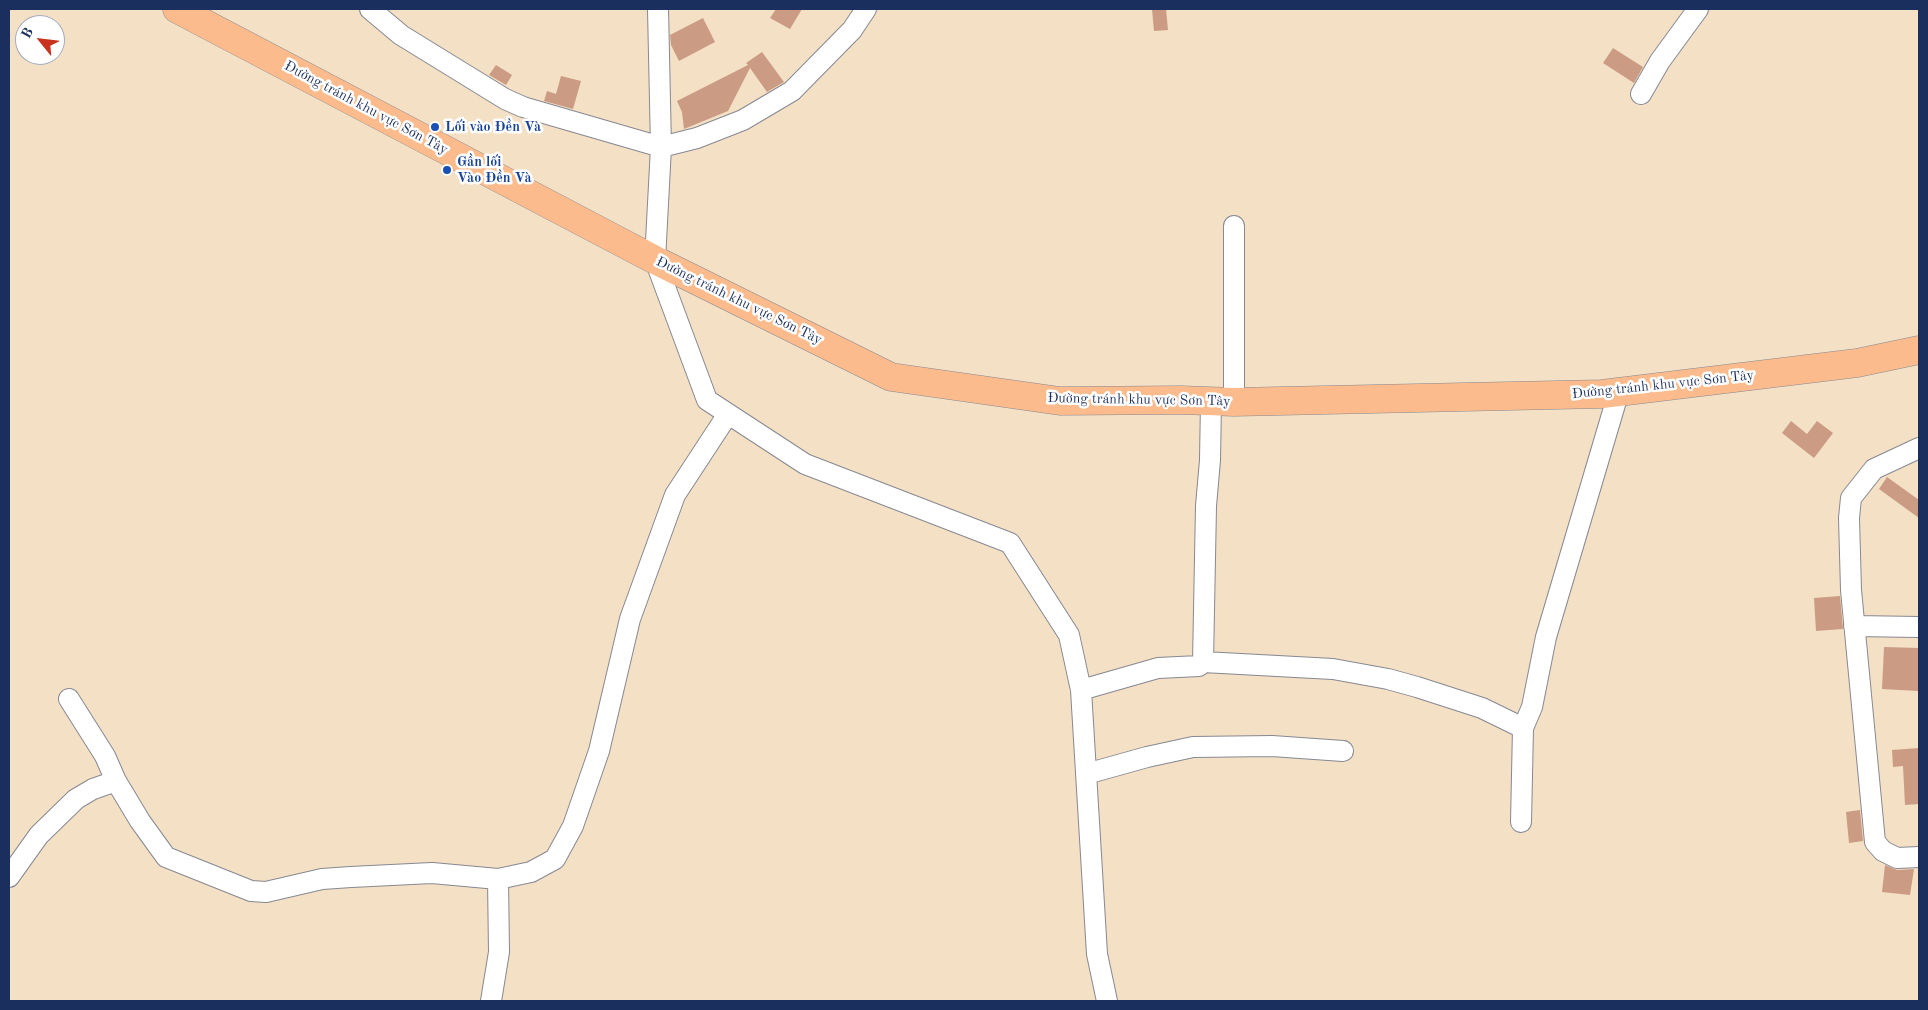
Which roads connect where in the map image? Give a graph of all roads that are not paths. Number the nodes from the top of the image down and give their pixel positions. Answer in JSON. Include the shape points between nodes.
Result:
{"nodes":[{"id":1,"x":177,"y":9,"type":"edge"},
{"id":2,"x":370,"y":9,"type":"edge"},
{"id":3,"x":658,"y":9,"type":"edge"},
{"id":4,"x":866,"y":9,"type":"edge"},
{"id":5,"x":1698,"y":9,"type":"edge"},
{"id":6,"x":1641,"y":94,"type":"dead end"},
{"id":7,"x":661,"y":147,"type":"junction"},
{"id":8,"x":1234,"y":226,"type":"dead end"},
{"id":9,"x":655,"y":260,"type":"junction"},
{"id":10,"x":1919,"y":350,"type":"edge"},
{"id":11,"x":1619,"y":391,"type":"junction"},
{"id":12,"x":1222,"y":402,"type":"junction"},
{"id":13,"x":728,"y":414,"type":"junction"},
{"id":14,"x":1919,"y":448,"type":"edge"},
{"id":15,"x":1854,"y":626,"type":"junction"},
{"id":16,"x":1919,"y":627,"type":"edge"},
{"id":17,"x":1203,"y":662,"type":"junction"},
{"id":18,"x":1081,"y":690,"type":"junction"},
{"id":19,"x":69,"y":699,"type":"dead end"},
{"id":20,"x":1523,"y":728,"type":"junction"},
{"id":21,"x":1343,"y":751,"type":"dead end"},
{"id":22,"x":1086,"y":774,"type":"junction"},
{"id":23,"x":116,"y":781,"type":"junction"},
{"id":24,"x":1521,"y":822,"type":"dead end"},
{"id":25,"x":1919,"y":857,"type":"edge"},
{"id":26,"x":11,"y":869,"type":"edge"},
{"id":27,"x":498,"y":879,"type":"junction"},
{"id":28,"x":491,"y":1001,"type":"edge"},
{"id":29,"x":1107,"y":1001,"type":"edge"}],
"edges":[{"from":1,"to":9,"type":"highway","name":"Đường tránh khu vực Sơn Tây"},
{"from":2,"to":7,"type":"street","via":[[401,35],[505,99]]},
{"from":3,"to":7,"type":"street"},
{"from":4,"to":7,"type":"street","via":[[852,30],[792,91],[743,120],[697,138]]},
{"from":5,"to":6,"type":"street","via":[[1660,60]]},
{"from":7,"to":9,"type":"street"},
{"from":8,"to":12,"type":"street"},
{"from":9,"to":12,"type":"highway","name":"Đường tránh khu vực Sơn Tây","via":[[891,377],[1060,401]]},
{"from":9,"to":13,"type":"street","via":[[707,400]]},
{"from":10,"to":11,"type":"highway","name":"Đường tránh khu vực Sơn Tây","via":[[1856,363]]},
{"from":11,"to":12,"type":"highway","name":"Đường tránh khu vực Sơn Tây","via":[[1602,394]]},
{"from":11,"to":20,"type":"street","via":[[1546,637],[1532,707]]},
{"from":12,"to":17,"type":"street","via":[[1210,460],[1206,506]]},
{"from":13,"to":18,"type":"street","via":[[805,464],[1010,543],[1069,635]]},
{"from":13,"to":27,"type":"street","via":[[674,495],[630,619],[599,751],[574,826],[555,859],[532,872]]},
{"from":14,"to":15,"type":"street","via":[[1874,468],[1851,498]]},
{"from":15,"to":16,"type":"street"},
{"from":15,"to":25,"type":"street","via":[[1875,842],[1883,851],[1897,858]]},
{"from":17,"to":18,"type":"street","via":[[1199,666],[1158,668]]},
{"from":17,"to":20,"type":"street","via":[[1333,669],[1388,679],[1482,708]]},
{"from":18,"to":22,"type":"street"},
{"from":19,"to":23,"type":"street"},
{"from":20,"to":24,"type":"street"},
{"from":21,"to":22,"type":"street","via":[[1272,746],[1193,747]]},
{"from":22,"to":29,"type":"street","via":[[1097,954]]},
{"from":23,"to":26,"type":"street","via":[[76,799],[39,834]]},
{"from":23,"to":27,"type":"street","via":[[166,857],[251,891],[266,892],[322,879],[351,877],[432,874]]},
{"from":27,"to":28,"type":"street","via":[[499,952]]}]}
